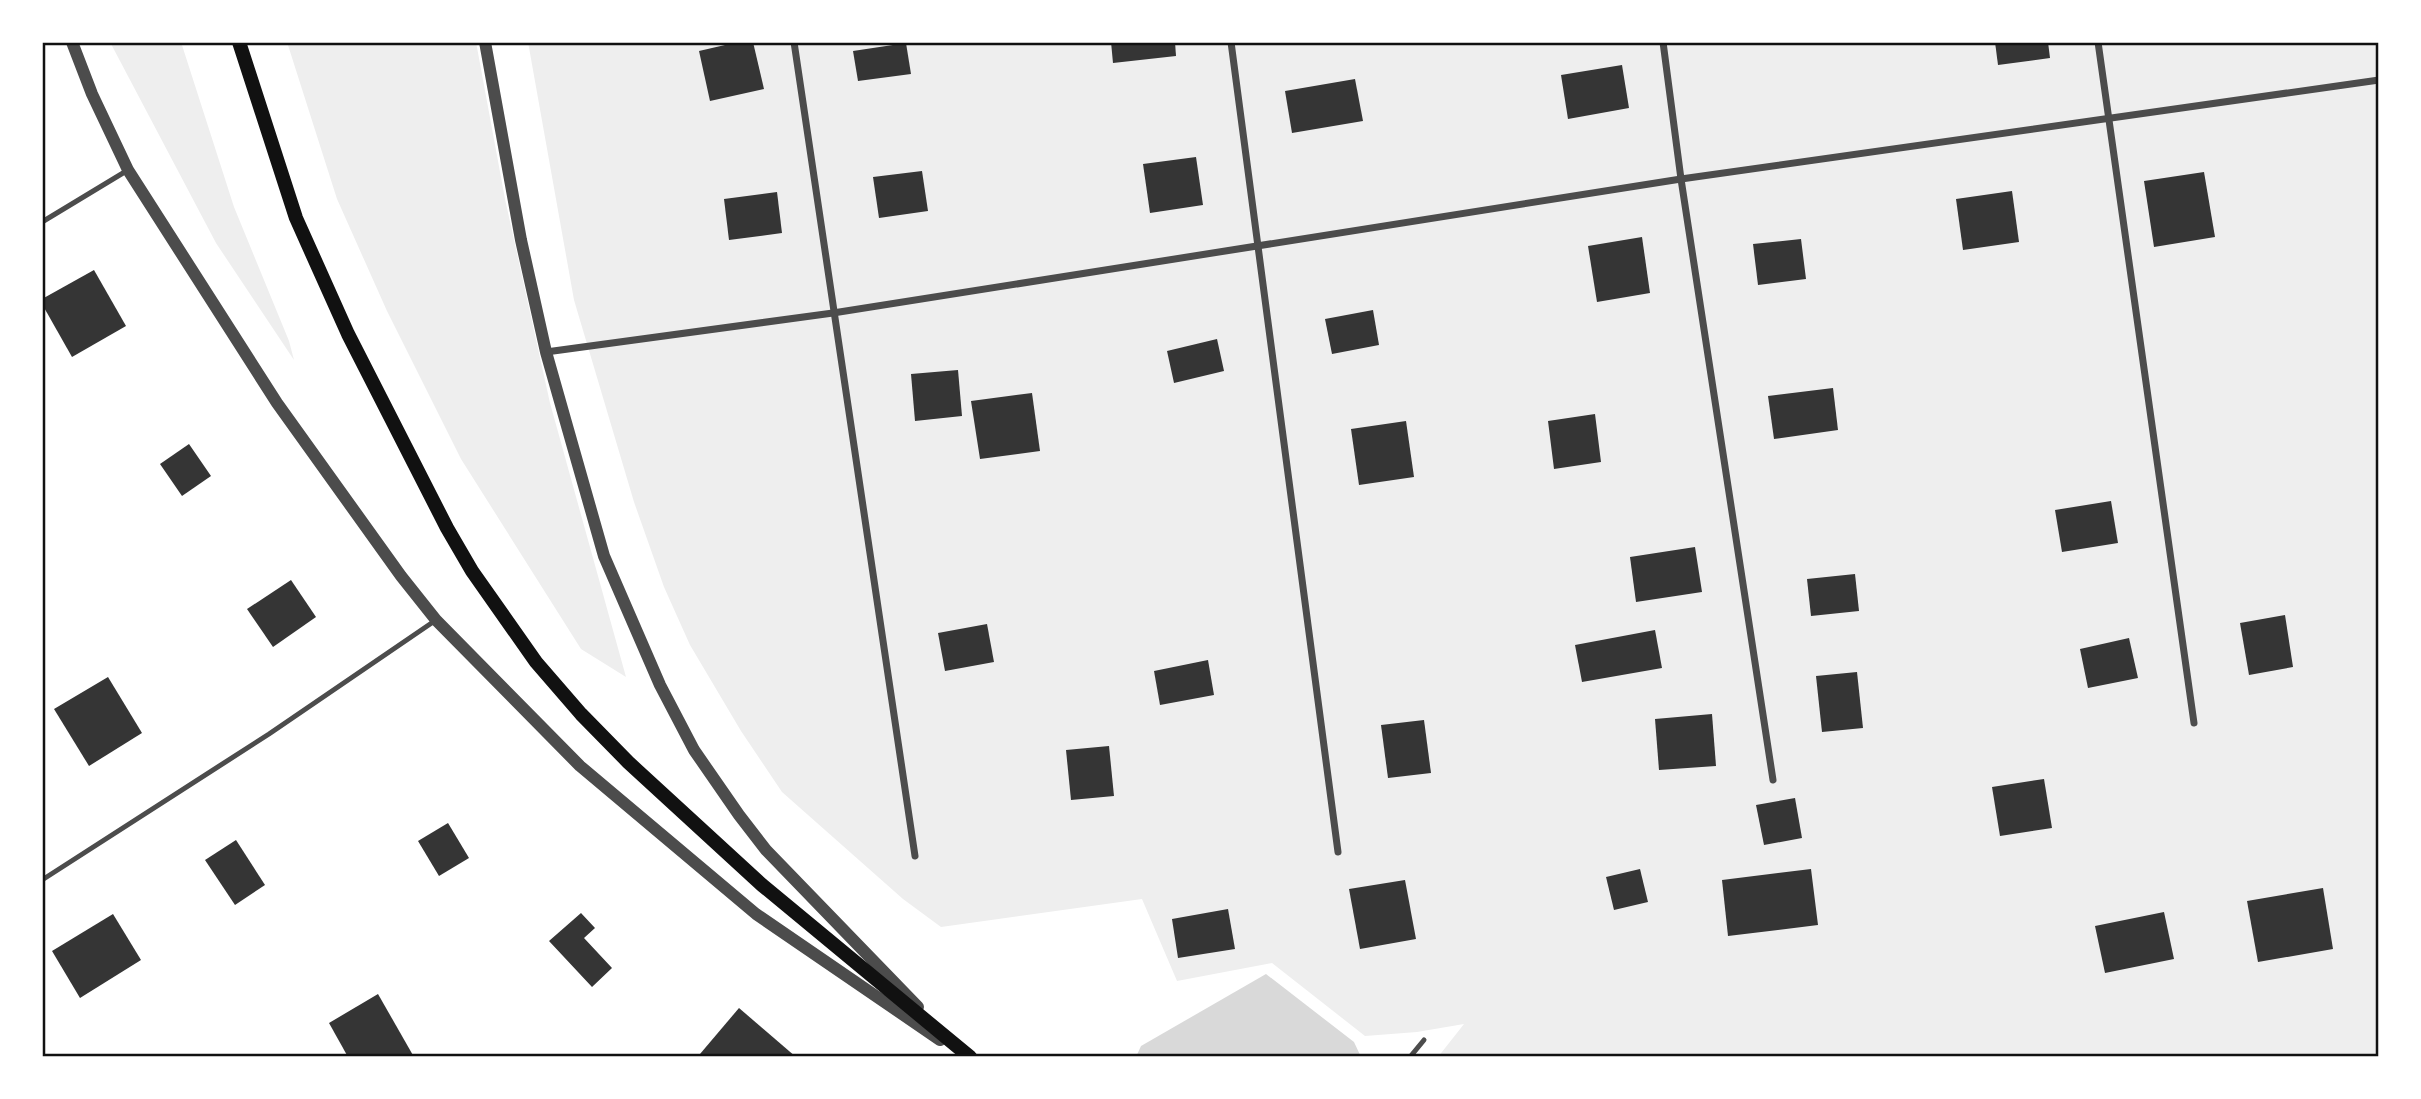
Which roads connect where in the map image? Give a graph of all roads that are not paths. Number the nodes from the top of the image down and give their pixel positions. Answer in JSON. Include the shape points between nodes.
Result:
{"nodes":[{"id":1,"x":72,"y":42,"type":"edge"},
{"id":2,"x":239,"y":42,"type":"edge"},
{"id":3,"x":485,"y":42,"type":"edge"},
{"id":4,"x":794,"y":42,"type":"edge"},
{"id":5,"x":1231,"y":42,"type":"edge"},
{"id":6,"x":1663,"y":42,"type":"edge"},
{"id":7,"x":2098,"y":42,"type":"edge"},
{"id":8,"x":2379,"y":80,"type":"edge"},
{"id":9,"x":2109,"y":120,"type":"junction"},
{"id":10,"x":128,"y":170,"type":"junction"},
{"id":11,"x":1681,"y":179,"type":"junction"},
{"id":12,"x":42,"y":222,"type":"edge"},
{"id":13,"x":1258,"y":246,"type":"junction"},
{"id":14,"x":833,"y":313,"type":"junction"},
{"id":15,"x":546,"y":352,"type":"junction"},
{"id":16,"x":436,"y":620,"type":"junction"},
{"id":17,"x":2194,"y":723,"type":"dead end"},
{"id":18,"x":1773,"y":780,"type":"dead end"},
{"id":19,"x":1338,"y":852,"type":"dead end"},
{"id":20,"x":915,"y":856,"type":"dead end"},
{"id":21,"x":42,"y":880,"type":"edge"},
{"id":22,"x":947,"y":1037,"type":"junction"},
{"id":23,"x":1424,"y":1040,"type":"dead end"},
{"id":24,"x":968,"y":1057,"type":"edge"},
{"id":25,"x":1410,"y":1057,"type":"edge"}],
"edges":[{"from":1,"to":10,"type":"street"},
{"from":2,"to":22,"type":"main road","via":[[296,218],[348,334],[447,528],[536,662],[628,762],[762,885]]},
{"from":3,"to":15,"type":"street"},
{"from":4,"to":14,"type":"street"},
{"from":5,"to":13,"type":"street"},
{"from":6,"to":11,"type":"street"},
{"from":7,"to":9,"type":"street"},
{"from":8,"to":9,"type":"street"},
{"from":9,"to":11,"type":"street"},
{"from":9,"to":17,"type":"street"},
{"from":10,"to":12,"type":"lane"},
{"from":10,"to":16,"type":"street","via":[[277,403]]},
{"from":11,"to":13,"type":"street"},
{"from":11,"to":18,"type":"street"},
{"from":13,"to":14,"type":"street"},
{"from":13,"to":19,"type":"street"},
{"from":14,"to":15,"type":"street"},
{"from":14,"to":20,"type":"street"},
{"from":15,"to":22,"type":"street","via":[[604,556],[694,750],[766,850]]},
{"from":16,"to":21,"type":"lane"},
{"from":16,"to":24,"type":"street","via":[[580,766],[756,914]]},
{"from":22,"to":24,"type":"main road"},
{"from":23,"to":25,"type":"lane"}]}
